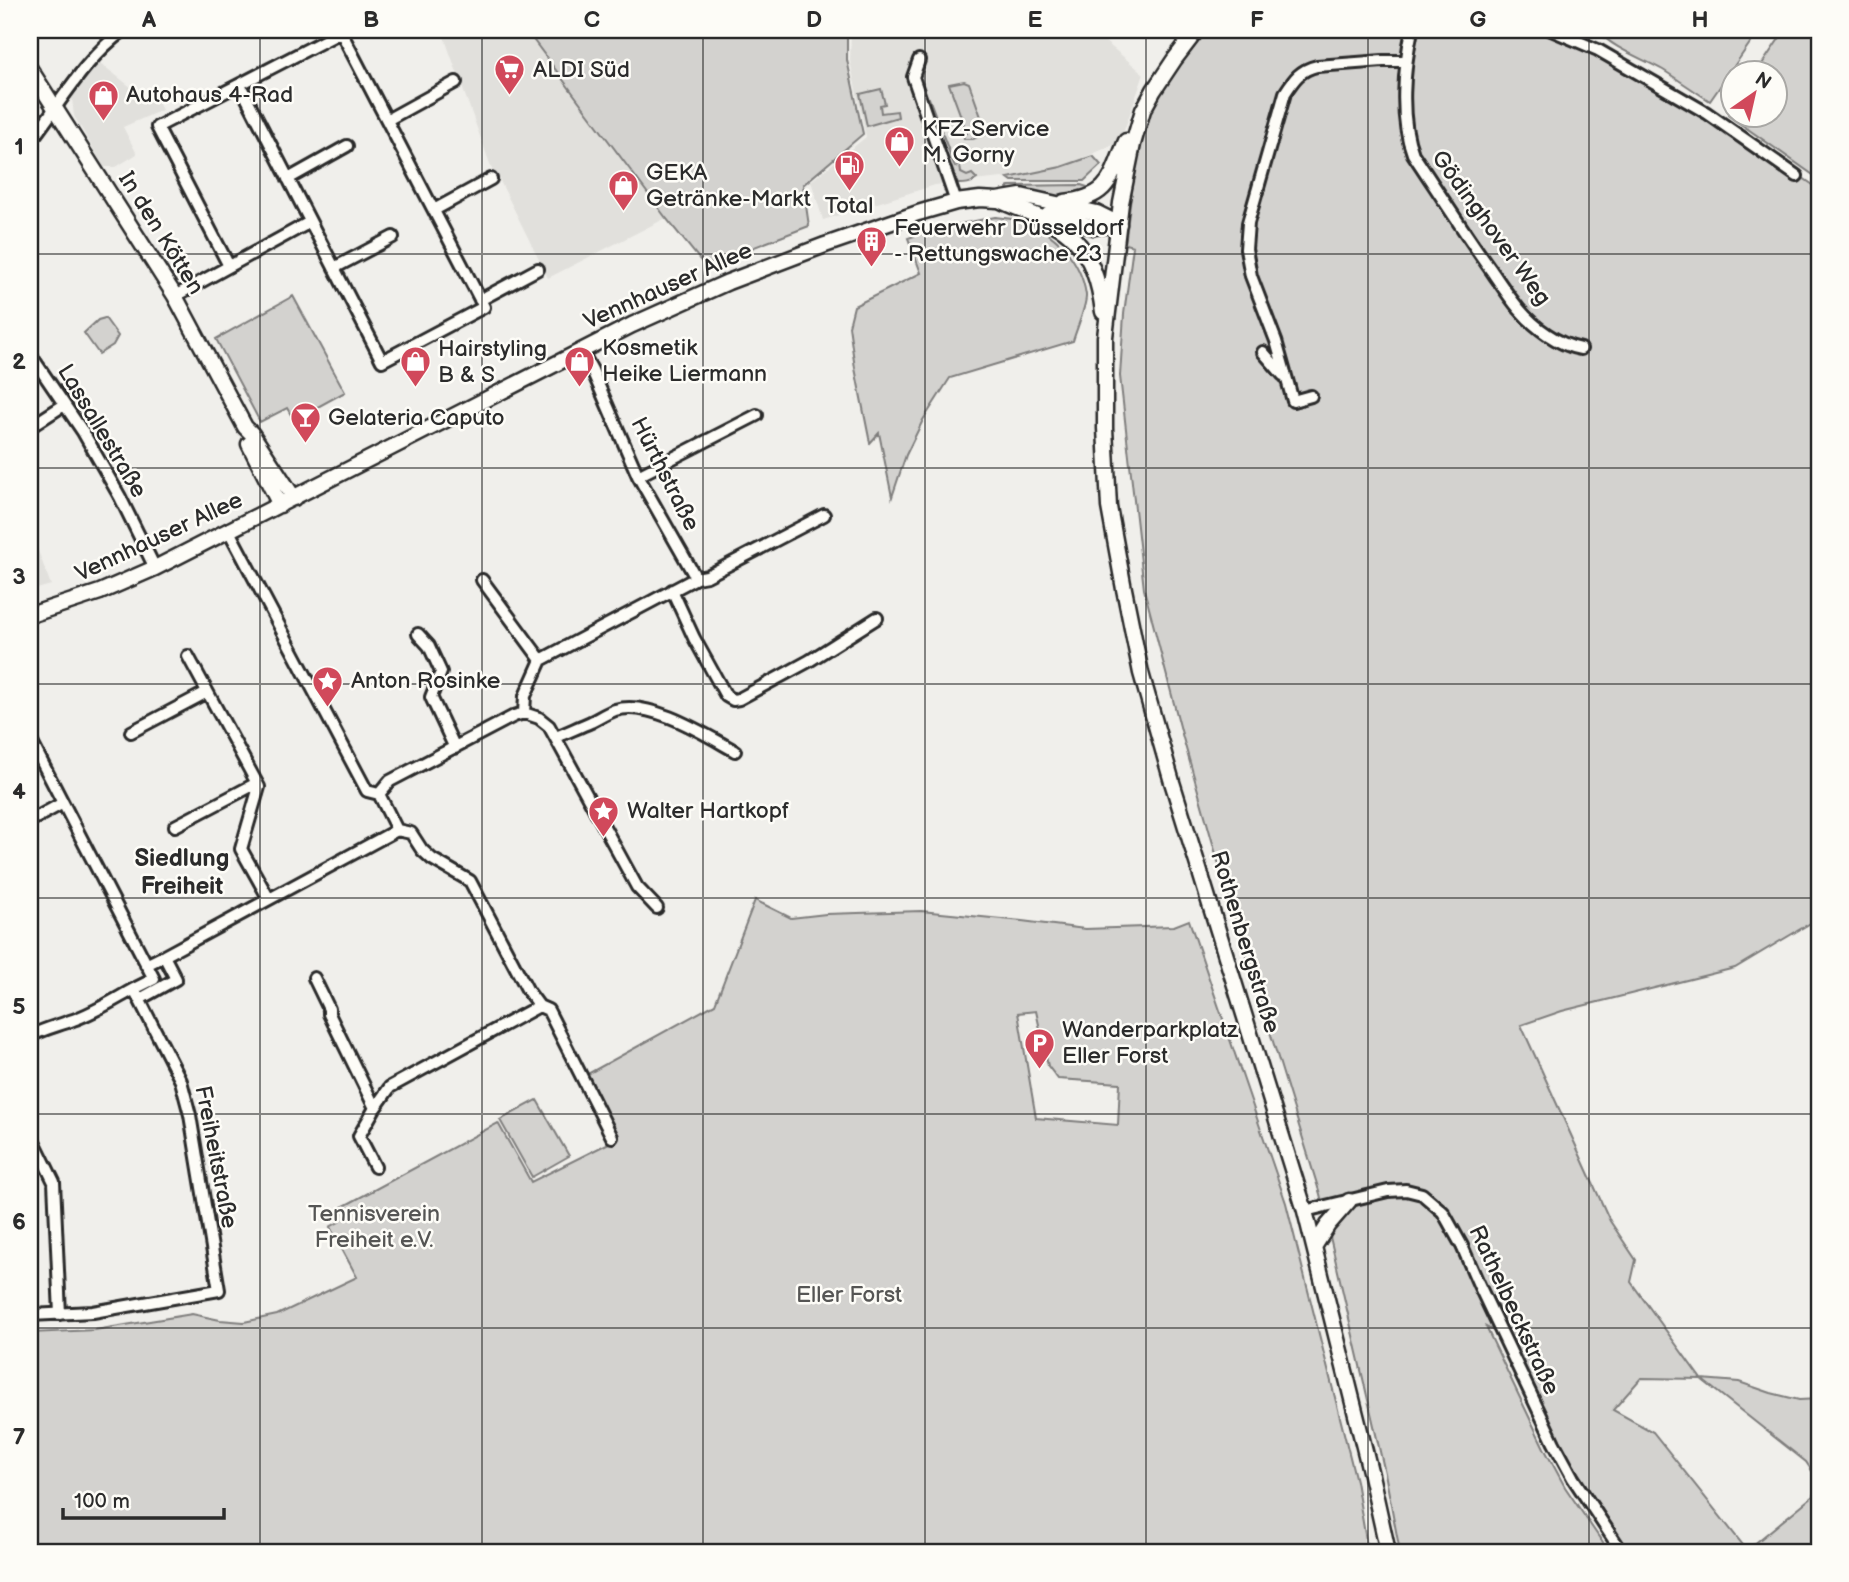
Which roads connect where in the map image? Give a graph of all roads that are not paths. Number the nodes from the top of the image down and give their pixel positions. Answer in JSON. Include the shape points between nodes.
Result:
{"nodes":[{"id":1,"x":124,"y":30,"type":"edge"},
{"id":2,"x":1197,"y":30,"type":"edge"},
{"id":3,"x":1412,"y":30,"type":"edge"},
{"id":4,"x":1551,"y":30,"type":"edge"},
{"id":5,"x":919,"y":60,"type":"dead end"},
{"id":6,"x":1405,"y":61,"type":"junction"},
{"id":7,"x":30,"y":69,"type":"edge"},
{"id":8,"x":456,"y":82,"type":"dead end"},
{"id":9,"x":240,"y":85,"type":"junction"},
{"id":10,"x":55,"y":108,"type":"junction"},
{"id":11,"x":387,"y":120,"type":"junction"},
{"id":12,"x":1135,"y":134,"type":"junction"},
{"id":13,"x":30,"y":142,"type":"edge"},
{"id":14,"x":347,"y":146,"type":"dead end"},
{"id":15,"x":1797,"y":176,"type":"dead end"},
{"id":16,"x":288,"y":179,"type":"junction"},
{"id":17,"x":491,"y":179,"type":"dead end"},
{"id":18,"x":997,"y":200,"type":"junction"},
{"id":19,"x":956,"y":202,"type":"junction"},
{"id":20,"x":1051,"y":202,"type":"junction"},
{"id":21,"x":434,"y":210,"type":"junction"},
{"id":22,"x":310,"y":222,"type":"junction"},
{"id":23,"x":1119,"y":224,"type":"junction"},
{"id":24,"x":393,"y":237,"type":"dead end"},
{"id":25,"x":1086,"y":256,"type":"joint"},
{"id":26,"x":229,"y":266,"type":"junction"},
{"id":27,"x":334,"y":268,"type":"junction"},
{"id":28,"x":538,"y":269,"type":"dead end"},
{"id":29,"x":175,"y":296,"type":"junction"},
{"id":30,"x":480,"y":300,"type":"junction"},
{"id":31,"x":1105,"y":337,"type":"junction"},
{"id":32,"x":1581,"y":349,"type":"dead end"},
{"id":33,"x":581,"y":351,"type":"junction"},
{"id":34,"x":1263,"y":352,"type":"dead end"},
{"id":35,"x":30,"y":354,"type":"edge"},
{"id":36,"x":1287,"y":380,"type":"junction"},
{"id":37,"x":1311,"y":397,"type":"dead end"},
{"id":38,"x":64,"y":405,"type":"junction"},
{"id":39,"x":757,"y":415,"type":"dead end"},
{"id":40,"x":30,"y":427,"type":"edge"},
{"id":41,"x":245,"y":427,"type":"junction"},
{"id":42,"x":638,"y":476,"type":"junction"},
{"id":43,"x":294,"y":498,"type":"junction"},
{"id":44,"x":280,"y":505,"type":"junction"},
{"id":45,"x":824,"y":515,"type":"dead end"},
{"id":46,"x":229,"y":530,"type":"junction"},
{"id":47,"x":155,"y":568,"type":"junction"},
{"id":48,"x":696,"y":578,"type":"junction"},
{"id":49,"x":482,"y":580,"type":"dead end"},
{"id":50,"x":672,"y":590,"type":"junction"},
{"id":51,"x":30,"y":615,"type":"edge"},
{"id":52,"x":877,"y":618,"type":"dead end"},
{"id":53,"x":418,"y":634,"type":"dead end"},
{"id":54,"x":188,"y":656,"type":"dead end"},
{"id":55,"x":541,"y":660,"type":"junction"},
{"id":56,"x":207,"y":692,"type":"junction"},
{"id":57,"x":524,"y":713,"type":"junction"},
{"id":58,"x":131,"y":732,"type":"dead end"},
{"id":59,"x":556,"y":737,"type":"junction"},
{"id":60,"x":30,"y":739,"type":"edge"},
{"id":61,"x":455,"y":748,"type":"junction"},
{"id":62,"x":735,"y":751,"type":"dead end"},
{"id":63,"x":257,"y":783,"type":"junction"},
{"id":64,"x":379,"y":794,"type":"junction"},
{"id":65,"x":63,"y":803,"type":"junction"},
{"id":66,"x":30,"y":821,"type":"edge"},
{"id":67,"x":175,"y":826,"type":"dead end"},
{"id":68,"x":397,"y":830,"type":"junction"},
{"id":69,"x":269,"y":899,"type":"junction"},
{"id":70,"x":657,"y":908,"type":"dead end"},
{"id":71,"x":164,"y":957,"type":"junction"},
{"id":72,"x":146,"y":965,"type":"junction"},
{"id":73,"x":314,"y":978,"type":"dead end"},
{"id":74,"x":137,"y":994,"type":"junction"},
{"id":75,"x":539,"y":1006,"type":"junction"},
{"id":76,"x":30,"y":1036,"type":"edge"},
{"id":77,"x":375,"y":1108,"type":"junction"},
{"id":78,"x":30,"y":1133,"type":"edge"},
{"id":79,"x":612,"y":1137,"type":"dead end"},
{"id":80,"x":375,"y":1167,"type":"dead end"},
{"id":81,"x":1349,"y":1201,"type":"junction"},
{"id":82,"x":1305,"y":1211,"type":"junction"},
{"id":83,"x":1314,"y":1247,"type":"junction"},
{"id":84,"x":60,"y":1314,"type":"junction"},
{"id":85,"x":30,"y":1315,"type":"edge"},
{"id":86,"x":1388,"y":1552,"type":"edge"},
{"id":87,"x":1622,"y":1552,"type":"edge"}],
"edges":[{"from":1,"to":10,"type":"street","via":[[106,43]]},
{"from":2,"to":12,"type":"main road","via":[[1154,90]]},
{"from":3,"to":6,"type":"street","name":"Gödinghover Weg"},
{"from":4,"to":15,"type":"street","via":[[1598,50],[1707,113]]},
{"from":5,"to":19,"type":"street","via":[[913,77]]},
{"from":6,"to":32,"type":"street","name":"Gödinghover Weg","via":[[1405,125],[1413,154],[1519,309],[1547,334]]},
{"from":6,"to":36,"type":"street","via":[[1307,68],[1285,93],[1248,223],[1245,249]]},
{"from":7,"to":10,"type":"main road","name":"In den Kötten"},
{"from":8,"to":11,"type":"street"},
{"from":9,"to":11,"type":"street","via":[[341,32]]},
{"from":9,"to":16,"type":"street"},
{"from":9,"to":26,"type":"street","via":[[157,127]]},
{"from":10,"to":13,"type":"street"},
{"from":10,"to":29,"type":"main road","name":"In den Kötten"},
{"from":11,"to":21,"type":"street"},
{"from":12,"to":20,"type":"main road","via":[[1125,141],[1110,180],[1097,193],[1085,199]]},
{"from":12,"to":23,"type":"main road","name":"Rothenbergstraße"},
{"from":14,"to":16,"type":"street"},
{"from":16,"to":22,"type":"street"},
{"from":17,"to":21,"type":"street"},
{"from":18,"to":19,"type":"main road","name":"Vennhauser Allee"},
{"from":18,"to":20,"type":"main road","name":"Vennhauser Allee","via":[[1021,197]]},
{"from":18,"to":23,"type":"main road","name":"Vennhauser Allee","via":[[1094,227]]},
{"from":18,"to":25,"type":"main road","name":"Vennhauser Allee","via":[[1056,225]]},
{"from":19,"to":33,"type":"main road","name":"Vennhauser Allee","via":[[776,263]]},
{"from":20,"to":23,"type":"main road","name":"Vennhauser Allee","via":[[1097,213]]},
{"from":21,"to":30,"type":"street"},
{"from":22,"to":26,"type":"street"},
{"from":22,"to":27,"type":"street"},
{"from":23,"to":31,"type":"main road","name":"Rothenbergstraße"},
{"from":24,"to":27,"type":"street"},
{"from":25,"to":31,"type":"main road","name":"Rothenbergstraße","via":[[1098,283]]},
{"from":26,"to":29,"type":"street"},
{"from":27,"to":30,"type":"street","via":[[382,360],[484,307]]},
{"from":28,"to":30,"type":"street"},
{"from":29,"to":41,"type":"main road","name":"In den Kötten"},
{"from":31,"to":82,"type":"main road","name":"Rothenbergstraße","via":[[1109,508],[1141,673]]},
{"from":33,"to":42,"type":"street","name":"Hürthstraße"},
{"from":33,"to":43,"type":"main road","name":"Vennhauser Allee"},
{"from":34,"to":36,"type":"street"},
{"from":35,"to":38,"type":"street","name":"Lassallestraße"},
{"from":36,"to":37,"type":"street","via":[[1293,401]]},
{"from":38,"to":40,"type":"street"},
{"from":38,"to":47,"type":"street","name":"Lassallestraße","via":[[120,497]]},
{"from":39,"to":42,"type":"street"},
{"from":41,"to":43,"type":"main road","name":"In den Kötten"},
{"from":41,"to":44,"type":"main road","name":"In den Kötten","via":[[245,437]]},
{"from":42,"to":48,"type":"street","name":"Hürthstraße"},
{"from":43,"to":44,"type":"main road","name":"Vennhauser Allee"},
{"from":44,"to":46,"type":"main road","name":"Vennhauser Allee"},
{"from":45,"to":48,"type":"street"},
{"from":46,"to":47,"type":"main road","name":"Vennhauser Allee"},
{"from":46,"to":64,"type":"street","via":[[367,791]]},
{"from":47,"to":51,"type":"main road","name":"Vennhauser Allee"},
{"from":48,"to":50,"type":"street"},
{"from":49,"to":55,"type":"street"},
{"from":50,"to":52,"type":"street","via":[[726,696],[733,699],[809,661]]},
{"from":50,"to":55,"type":"street"},
{"from":53,"to":61,"type":"street","via":[[442,672],[432,697]]},
{"from":54,"to":56,"type":"street"},
{"from":55,"to":57,"type":"street","via":[[525,696]]},
{"from":56,"to":58,"type":"street"},
{"from":56,"to":63,"type":"street"},
{"from":57,"to":59,"type":"street","via":[[539,718]]},
{"from":57,"to":61,"type":"street"},
{"from":59,"to":62,"type":"street","via":[[617,709],[649,710]]},
{"from":59,"to":70,"type":"street","via":[[637,887]]},
{"from":60,"to":65,"type":"street"},
{"from":61,"to":64,"type":"street","via":[[390,781]]},
{"from":63,"to":67,"type":"street"},
{"from":63,"to":69,"type":"street","via":[[241,849]]},
{"from":64,"to":68,"type":"street"},
{"from":65,"to":66,"type":"street"},
{"from":65,"to":72,"type":"street"},
{"from":68,"to":69,"type":"street"},
{"from":68,"to":75,"type":"street","via":[[411,832],[432,859],[470,881]]},
{"from":69,"to":71,"type":"street"},
{"from":71,"to":72,"type":"street"},
{"from":71,"to":74,"type":"street","via":[[176,979]]},
{"from":72,"to":74,"type":"street","via":[[154,979]]},
{"from":73,"to":77,"type":"street"},
{"from":74,"to":76,"type":"street"},
{"from":74,"to":84,"type":"street","name":"Freiheitstraße","via":[[181,1081],[219,1290],[105,1311]]},
{"from":75,"to":77,"type":"street","via":[[390,1087]]},
{"from":75,"to":79,"type":"street","via":[[548,1010]]},
{"from":77,"to":80,"type":"street","via":[[359,1136]]},
{"from":78,"to":84,"type":"street","via":[[54,1182]]},
{"from":81,"to":82,"type":"street","name":"Rathelbeckstraße"},
{"from":81,"to":83,"type":"main road"},
{"from":81,"to":87,"type":"street","name":"Rathelbeckstraße","via":[[1406,1190],[1422,1194],[1443,1212],[1554,1443]]},
{"from":82,"to":83,"type":"main road","name":"Rothenbergstraße"},
{"from":83,"to":86,"type":"main road","name":"Rothenbergstraße"},
{"from":84,"to":85,"type":"street"}]}
